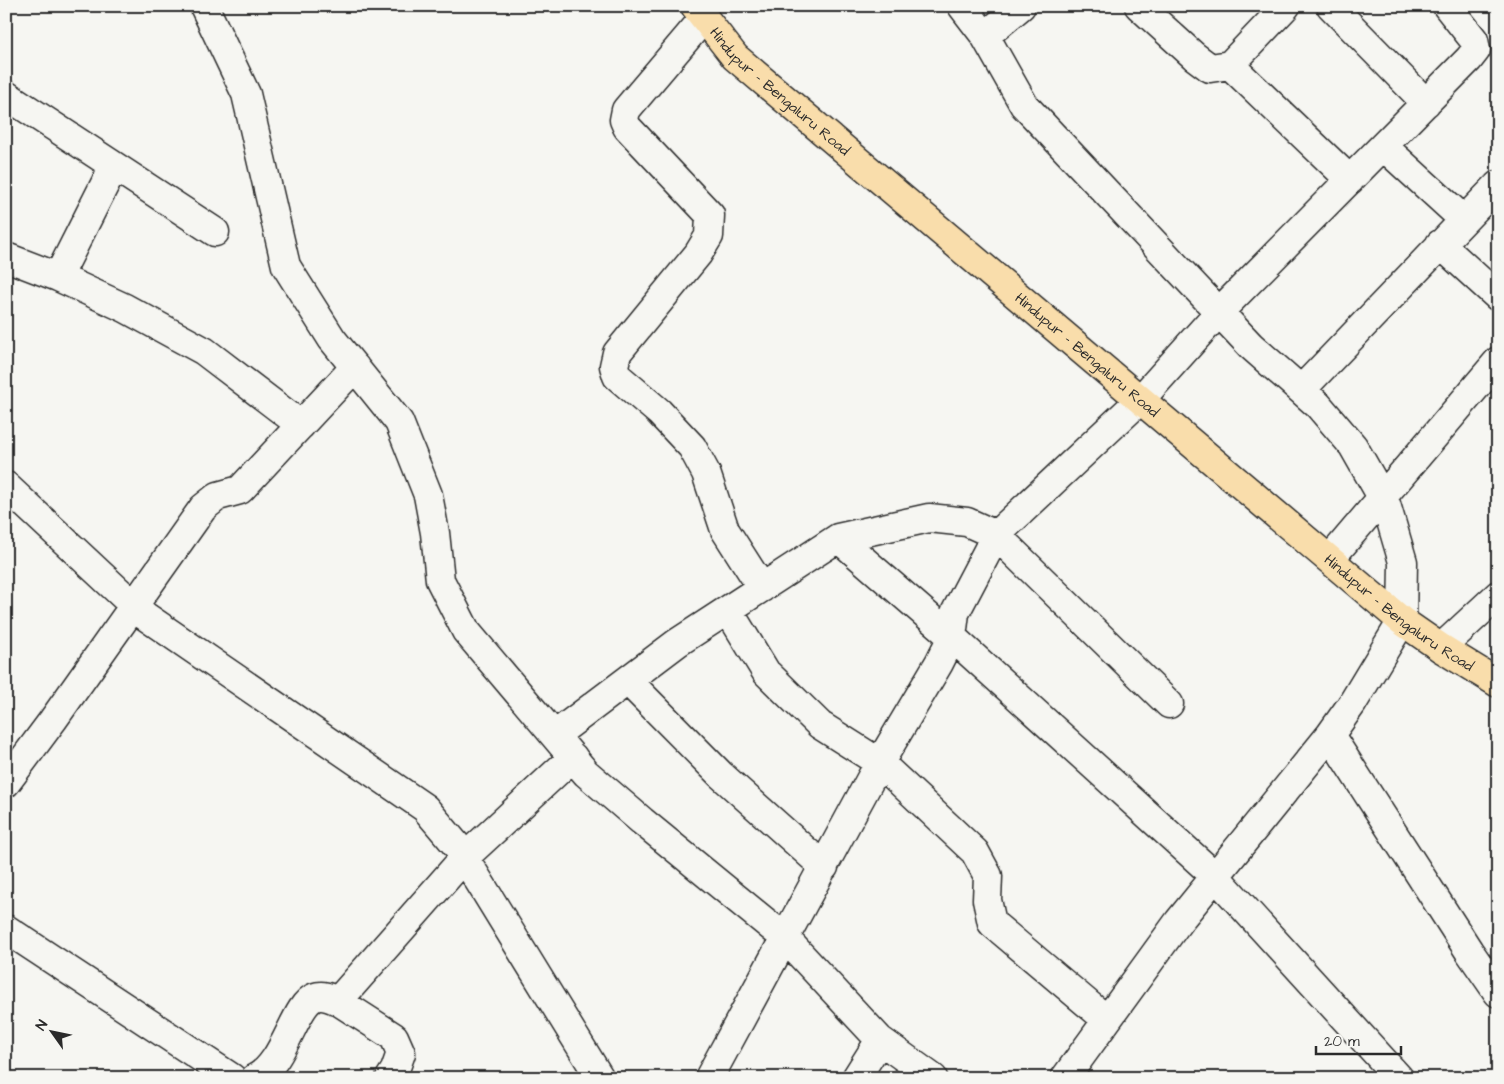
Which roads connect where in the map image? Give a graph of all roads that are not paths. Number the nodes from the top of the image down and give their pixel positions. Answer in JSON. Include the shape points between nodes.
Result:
{"nodes":[{"id":1,"x":204,"y":6,"type":"edge"},
{"id":2,"x":962,"y":6,"type":"edge"},
{"id":3,"x":1021,"y":6,"type":"edge"},
{"id":4,"x":1139,"y":6,"type":"edge"},
{"id":5,"x":1286,"y":6,"type":"edge"},
{"id":6,"x":1330,"y":6,"type":"edge"},
{"id":7,"x":1447,"y":6,"type":"edge"},
{"id":8,"x":699,"y":12,"type":"edge"},
{"id":9,"x":985,"y":36,"type":"junction"},
{"id":10,"x":1230,"y":65,"type":"junction"},
{"id":11,"x":6,"y":95,"type":"edge"},
{"id":12,"x":1426,"y":103,"type":"junction"},
{"id":13,"x":1383,"y":146,"type":"junction"},
{"id":14,"x":114,"y":166,"type":"junction"},
{"id":15,"x":1350,"y":180,"type":"junction"},
{"id":16,"x":1498,"y":186,"type":"edge"},
{"id":17,"x":1464,"y":220,"type":"junction"},
{"id":18,"x":215,"y":232,"type":"dead end"},
{"id":19,"x":1440,"y":244,"type":"junction"},
{"id":20,"x":6,"y":257,"type":"edge"},
{"id":21,"x":58,"y":278,"type":"junction"},
{"id":22,"x":1498,"y":297,"type":"edge"},
{"id":23,"x":1219,"y":312,"type":"junction"},
{"id":24,"x":1498,"y":361,"type":"edge"},
{"id":25,"x":355,"y":368,"type":"junction"},
{"id":26,"x":1301,"y":390,"type":"junction"},
{"id":27,"x":1141,"y":399,"type":"junction"},
{"id":28,"x":301,"y":425,"type":"junction"},
{"id":29,"x":6,"y":486,"type":"edge"},
{"id":30,"x":1382,"y":498,"type":"junction"},
{"id":31,"x":996,"y":535,"type":"junction"},
{"id":32,"x":838,"y":538,"type":"junction"},
{"id":33,"x":1330,"y":560,"type":"junction"},
{"id":34,"x":762,"y":588,"type":"junction"},
{"id":35,"x":1498,"y":595,"type":"edge"},
{"id":36,"x":134,"y":606,"type":"junction"},
{"id":37,"x":728,"y":610,"type":"junction"},
{"id":38,"x":1402,"y":621,"type":"junction"},
{"id":39,"x":952,"y":636,"type":"junction"},
{"id":40,"x":1442,"y":648,"type":"junction"},
{"id":41,"x":628,"y":681,"type":"junction"},
{"id":42,"x":1498,"y":683,"type":"edge"},
{"id":43,"x":1169,"y":704,"type":"dead end"},
{"id":44,"x":1330,"y":734,"type":"junction"},
{"id":45,"x":555,"y":735,"type":"junction"},
{"id":46,"x":573,"y":757,"type":"junction"},
{"id":47,"x":880,"y":763,"type":"junction"},
{"id":48,"x":6,"y":783,"type":"edge"},
{"id":49,"x":464,"y":858,"type":"junction"},
{"id":50,"x":824,"y":866,"type":"junction"},
{"id":51,"x":1215,"y":876,"type":"junction"},
{"id":52,"x":6,"y":929,"type":"edge"},
{"id":53,"x":785,"y":938,"type":"junction"},
{"id":54,"x":1498,"y":993,"type":"edge"},
{"id":55,"x":338,"y":1001,"type":"junction"},
{"id":56,"x":1106,"y":1020,"type":"junction"},
{"id":57,"x":880,"y":1040,"type":"junction"},
{"id":58,"x":232,"y":1078,"type":"edge"},
{"id":59,"x":255,"y":1078,"type":"edge"},
{"id":60,"x":390,"y":1078,"type":"edge"},
{"id":61,"x":600,"y":1078,"type":"edge"},
{"id":62,"x":709,"y":1078,"type":"edge"},
{"id":63,"x":856,"y":1078,"type":"edge"},
{"id":64,"x":933,"y":1078,"type":"edge"},
{"id":65,"x":1065,"y":1078,"type":"edge"},
{"id":66,"x":1399,"y":1078,"type":"edge"}],
"edges":[{"from":1,"to":25,"type":"street","via":[[246,94],[286,266],[332,339]]},
{"from":2,"to":9,"type":"street"},
{"from":3,"to":9,"type":"street"},
{"from":4,"to":10,"type":"street","via":[[1210,68]]},
{"from":5,"to":10,"type":"street"},
{"from":6,"to":12,"type":"street"},
{"from":7,"to":12,"type":"street","via":[[1474,40],[1476,50]]},
{"from":8,"to":27,"type":"main road","name":"Hindupur - Bengaluru Road","via":[[736,57]]},
{"from":8,"to":34,"type":"street","via":[[626,110],[624,120],[710,215],[709,236],[617,353],[614,366],[618,376],[692,447],[706,473],[725,530]]},
{"from":9,"to":23,"type":"street","via":[[1024,105]]},
{"from":10,"to":15,"type":"street"},
{"from":11,"to":14,"type":"street"},
{"from":12,"to":13,"type":"street"},
{"from":13,"to":15,"type":"street"},
{"from":13,"to":17,"type":"street"},
{"from":14,"to":18,"type":"street"},
{"from":14,"to":21,"type":"street"},
{"from":15,"to":23,"type":"street"},
{"from":16,"to":17,"type":"street"},
{"from":17,"to":19,"type":"street"},
{"from":19,"to":22,"type":"street"},
{"from":19,"to":26,"type":"street"},
{"from":20,"to":21,"type":"street"},
{"from":21,"to":28,"type":"street","via":[[125,308],[204,351]]},
{"from":23,"to":26,"type":"street"},
{"from":23,"to":27,"type":"street"},
{"from":24,"to":30,"type":"street"},
{"from":25,"to":28,"type":"street"},
{"from":25,"to":45,"type":"street","via":[[399,422],[428,495],[440,580],[466,631]]},
{"from":26,"to":30,"type":"street","via":[[1352,446]]},
{"from":27,"to":31,"type":"street"},
{"from":27,"to":33,"type":"main road","name":"Hindupur - Bengaluru Road"},
{"from":28,"to":36,"type":"street","via":[[240,490],[218,496],[202,508]]},
{"from":29,"to":36,"type":"street"},
{"from":30,"to":33,"type":"street"},
{"from":30,"to":38,"type":"street","via":[[1403,562]]},
{"from":31,"to":32,"type":"street","via":[[966,522],[929,518]]},
{"from":31,"to":39,"type":"street","via":[[955,613]]},
{"from":31,"to":43,"type":"street"},
{"from":32,"to":34,"type":"street"},
{"from":32,"to":39,"type":"street"},
{"from":33,"to":38,"type":"main road","name":"Hindupur - Bengaluru Road"},
{"from":34,"to":37,"type":"street"},
{"from":35,"to":40,"type":"street"},
{"from":36,"to":48,"type":"street"},
{"from":36,"to":49,"type":"street","via":[[425,808]]},
{"from":37,"to":41,"type":"street","via":[[677,643]]},
{"from":37,"to":47,"type":"street","via":[[766,672],[820,725]]},
{"from":38,"to":40,"type":"main road","name":"Hindupur - Bengaluru Road"},
{"from":38,"to":44,"type":"street"},
{"from":39,"to":47,"type":"street"},
{"from":39,"to":51,"type":"street"},
{"from":40,"to":42,"type":"main road","name":"Hindupur - Bengaluru Road"},
{"from":41,"to":45,"type":"street"},
{"from":41,"to":50,"type":"street","via":[[721,775]]},
{"from":44,"to":51,"type":"street"},
{"from":44,"to":54,"type":"street"},
{"from":45,"to":46,"type":"street"},
{"from":46,"to":49,"type":"street"},
{"from":46,"to":53,"type":"street","via":[[586,773],[642,821]]},
{"from":47,"to":50,"type":"street"},
{"from":47,"to":56,"type":"street","via":[[975,852],[988,876],[987,900],[992,923]]},
{"from":49,"to":55,"type":"street"},
{"from":49,"to":61,"type":"street"},
{"from":50,"to":53,"type":"street"},
{"from":51,"to":56,"type":"street"},
{"from":51,"to":66,"type":"street"},
{"from":52,"to":58,"type":"street"},
{"from":53,"to":57,"type":"street"},
{"from":53,"to":62,"type":"street"},
{"from":55,"to":59,"type":"street","via":[[316,996],[307,1002],[277,1057],[263,1074]]},
{"from":55,"to":60,"type":"street","via":[[394,1038],[401,1053]]},
{"from":56,"to":65,"type":"street"},
{"from":57,"to":63,"type":"street"},
{"from":57,"to":64,"type":"street"}]}
